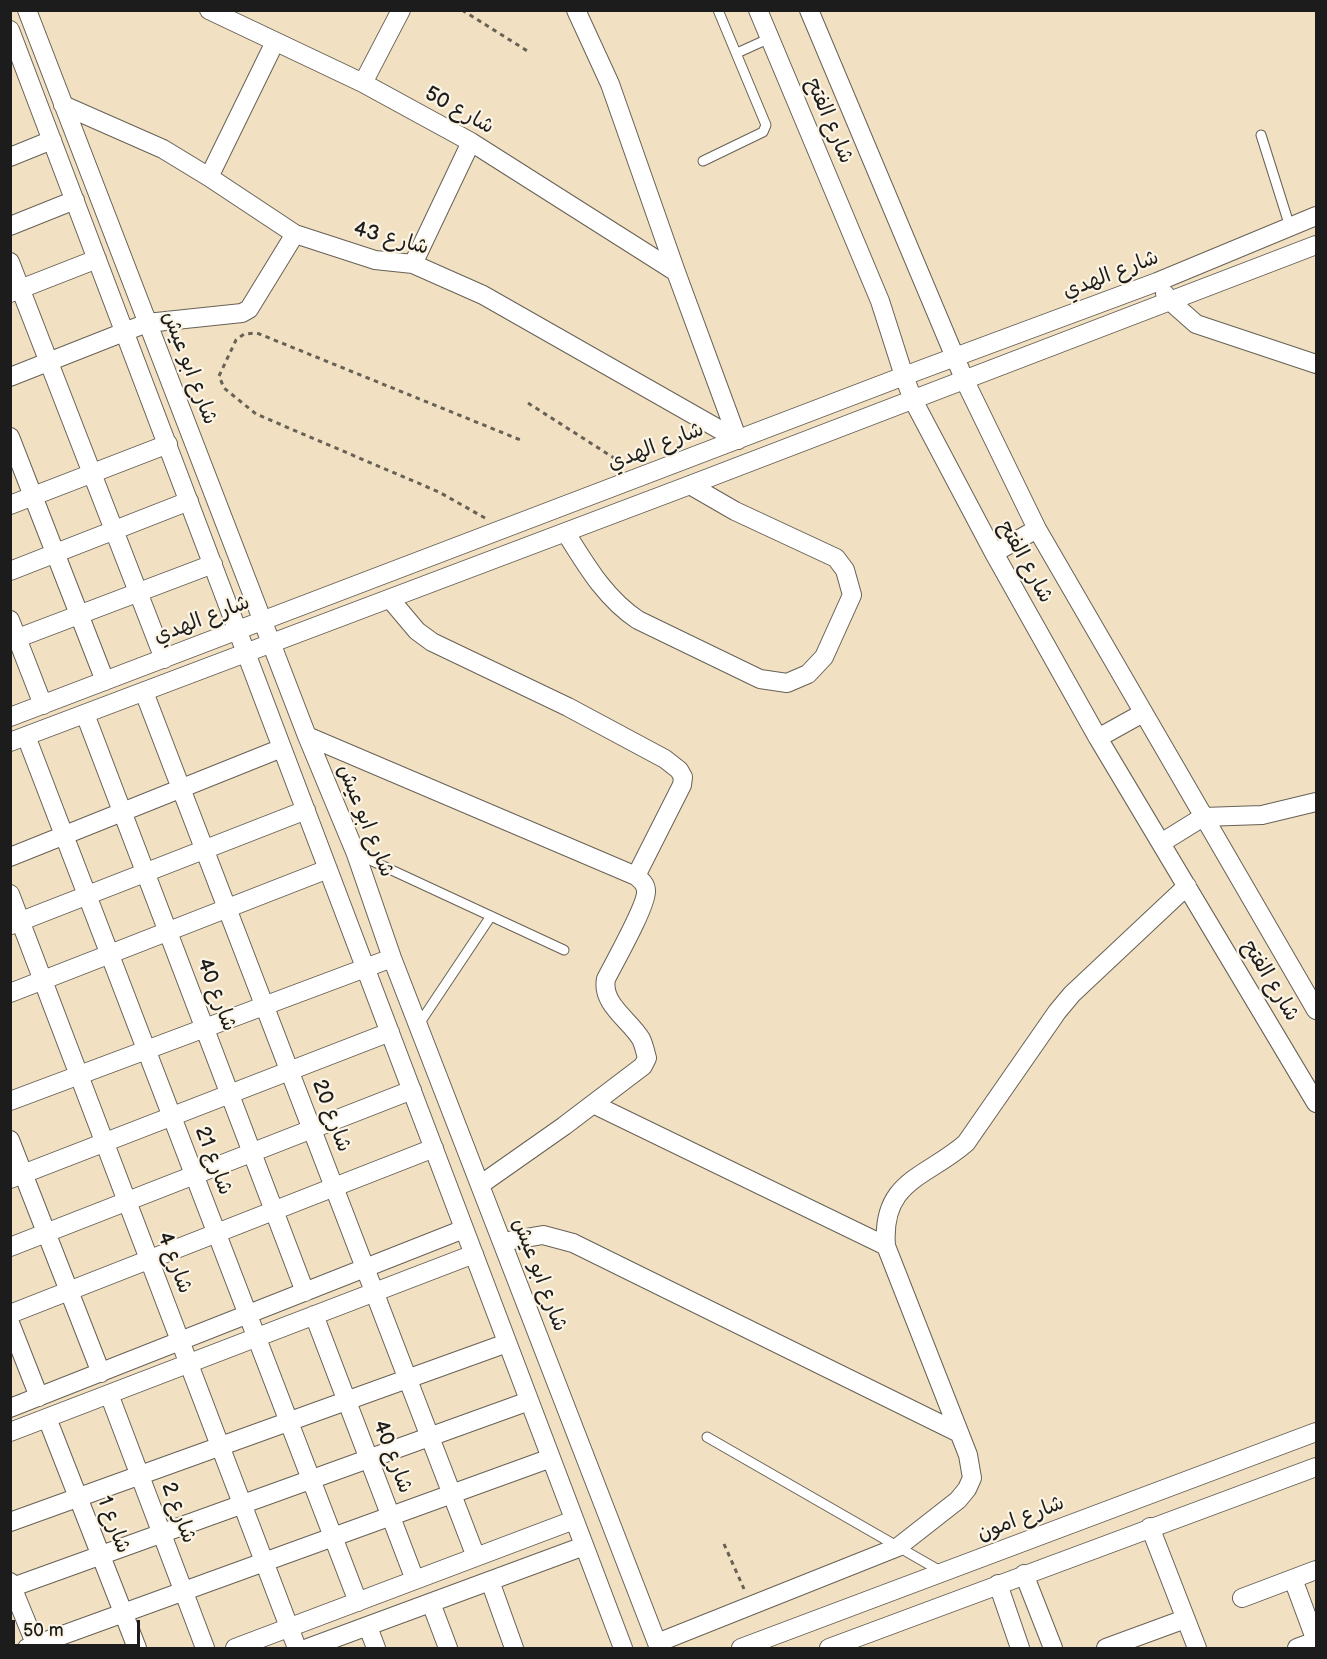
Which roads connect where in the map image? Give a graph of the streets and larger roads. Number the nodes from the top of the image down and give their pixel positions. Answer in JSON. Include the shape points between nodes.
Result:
{"nodes":[{"id":1,"x":209,"y":10,"type":"edge"},
{"id":2,"x":401,"y":10,"type":"edge"},
{"id":3,"x":758,"y":10,"type":"edge"},
{"id":4,"x":809,"y":10,"type":"edge"},
{"id":5,"x":579,"y":12,"type":"edge"},
{"id":6,"x":28,"y":15,"type":"edge"},
{"id":7,"x":10,"y":28,"type":"edge"},
{"id":8,"x":275,"y":42,"type":"junction"},
{"id":9,"x":363,"y":83,"type":"junction"},
{"id":10,"x":63,"y":105,"type":"junction"},
{"id":11,"x":52,"y":140,"type":"junction"},
{"id":12,"x":471,"y":142,"type":"junction"},
{"id":13,"x":10,"y":157,"type":"edge"},
{"id":14,"x":209,"y":177,"type":"junction"},
{"id":15,"x":75,"y":200,"type":"junction"},
{"id":16,"x":1317,"y":216,"type":"edge"},
{"id":17,"x":10,"y":226,"type":"edge"},
{"id":18,"x":295,"y":234,"type":"junction"},
{"id":19,"x":1317,"y":245,"type":"edge"},
{"id":20,"x":97,"y":258,"type":"junction"},
{"id":21,"x":10,"y":262,"type":"edge"},
{"id":22,"x":413,"y":264,"type":"junction"},
{"id":23,"x":676,"y":272,"type":"junction"},
{"id":24,"x":1157,"y":282,"type":"junction"},
{"id":25,"x":16,"y":291,"type":"edge"},
{"id":26,"x":1170,"y":301,"type":"junction"},
{"id":27,"x":147,"y":323,"type":"junction"},
{"id":28,"x":125,"y":332,"type":"junction"},
{"id":29,"x":955,"y":358,"type":"junction"},
{"id":30,"x":49,"y":362,"type":"junction"},
{"id":31,"x":1317,"y":364,"type":"edge"},
{"id":32,"x":903,"y":376,"type":"junction"},
{"id":33,"x":10,"y":377,"type":"edge"},
{"id":34,"x":965,"y":381,"type":"junction"},
{"id":35,"x":913,"y":400,"type":"junction"},
{"id":36,"x":10,"y":437,"type":"edge"},
{"id":37,"x":738,"y":440,"type":"junction"},
{"id":38,"x":168,"y":444,"type":"junction"},
{"id":39,"x":92,"y":473,"type":"junction"},
{"id":40,"x":690,"y":485,"type":"junction"},
{"id":41,"x":33,"y":496,"type":"junction"},
{"id":42,"x":189,"y":501,"type":"junction"},
{"id":43,"x":10,"y":505,"type":"edge"},
{"id":44,"x":1037,"y":529,"type":"junction"},
{"id":45,"x":114,"y":530,"type":"junction"},
{"id":46,"x":566,"y":533,"type":"junction"},
{"id":47,"x":55,"y":553,"type":"junction"},
{"id":48,"x":994,"y":553,"type":"junction"},
{"id":49,"x":213,"y":564,"type":"junction"},
{"id":50,"x":10,"y":571,"type":"edge"},
{"id":51,"x":138,"y":593,"type":"junction"},
{"id":52,"x":390,"y":599,"type":"junction"},
{"id":53,"x":79,"y":615,"type":"junction"},
{"id":54,"x":10,"y":620,"type":"edge"},
{"id":55,"x":263,"y":621,"type":"junction"},
{"id":56,"x":238,"y":631,"type":"junction"},
{"id":57,"x":14,"y":640,"type":"edge"},
{"id":58,"x":272,"y":644,"type":"junction"},
{"id":59,"x":247,"y":653,"type":"junction"},
{"id":60,"x":164,"y":659,"type":"junction"},
{"id":61,"x":105,"y":681,"type":"junction"},
{"id":62,"x":144,"y":692,"type":"junction"},
{"id":63,"x":43,"y":705,"type":"junction"},
{"id":64,"x":1143,"y":713,"type":"junction"},
{"id":65,"x":85,"y":714,"type":"junction"},
{"id":66,"x":10,"y":717,"type":"edge"},
{"id":67,"x":307,"y":736,"type":"junction"},
{"id":68,"x":1098,"y":738,"type":"junction"},
{"id":69,"x":18,"y":739,"type":"edge"},
{"id":70,"x":282,"y":748,"type":"junction"},
{"id":71,"x":182,"y":789,"type":"junction"},
{"id":72,"x":1317,"y":801,"type":"edge"},
{"id":73,"x":306,"y":810,"type":"junction"},
{"id":74,"x":122,"y":812,"type":"junction"},
{"id":75,"x":1203,"y":817,"type":"junction"},
{"id":76,"x":64,"y":836,"type":"junction"},
{"id":77,"x":1161,"y":843,"type":"junction"},
{"id":78,"x":205,"y":849,"type":"junction"},
{"id":79,"x":10,"y":857,"type":"edge"},
{"id":80,"x":328,"y":869,"type":"junction"},
{"id":81,"x":146,"y":873,"type":"junction"},
{"id":82,"x":636,"y":876,"type":"junction"},
{"id":83,"x":1187,"y":886,"type":"junction"},
{"id":84,"x":10,"y":894,"type":"edge"},
{"id":85,"x":87,"y":896,"type":"junction"},
{"id":86,"x":227,"y":908,"type":"junction"},
{"id":87,"x":16,"y":923,"type":"edge"},
{"id":88,"x":168,"y":932,"type":"junction"},
{"id":89,"x":110,"y":954,"type":"junction"},
{"id":90,"x":393,"y":958,"type":"junction"},
{"id":91,"x":366,"y":968,"type":"junction"},
{"id":92,"x":43,"y":981,"type":"junction"},
{"id":93,"x":10,"y":993,"type":"edge"},
{"id":94,"x":264,"y":1006,"type":"junction"},
{"id":95,"x":1317,"y":1010,"type":"edge"},
{"id":96,"x":205,"y":1028,"type":"junction"},
{"id":97,"x":390,"y":1032,"type":"junction"},
{"id":98,"x":146,"y":1050,"type":"junction"},
{"id":99,"x":290,"y":1071,"type":"junction"},
{"id":100,"x":79,"y":1075,"type":"junction"},
{"id":101,"x":412,"y":1090,"type":"junction"},
{"id":102,"x":230,"y":1094,"type":"junction"},
{"id":103,"x":10,"y":1101,"type":"edge"},
{"id":104,"x":1317,"y":1103,"type":"edge"},
{"id":105,"x":593,"y":1104,"type":"junction"},
{"id":106,"x":172,"y":1117,"type":"junction"},
{"id":107,"x":312,"y":1129,"type":"junction"},
{"id":108,"x":10,"y":1140,"type":"edge"},
{"id":109,"x":105,"y":1143,"type":"junction"},
{"id":110,"x":434,"y":1148,"type":"junction"},
{"id":111,"x":252,"y":1152,"type":"junction"},
{"id":112,"x":194,"y":1175,"type":"junction"},
{"id":113,"x":17,"y":1177,"type":"edge"},
{"id":114,"x":480,"y":1185,"type":"junction"},
{"id":115,"x":334,"y":1187,"type":"junction"},
{"id":116,"x":127,"y":1201,"type":"junction"},
{"id":117,"x":274,"y":1211,"type":"junction"},
{"id":118,"x":490,"y":1211,"type":"junction"},
{"id":119,"x":463,"y":1226,"type":"junction"},
{"id":120,"x":46,"y":1233,"type":"junction"},
{"id":121,"x":216,"y":1233,"type":"junction"},
{"id":122,"x":502,"y":1242,"type":"junction"},
{"id":123,"x":886,"y":1245,"type":"junction"},
{"id":124,"x":10,"y":1247,"type":"edge"},
{"id":125,"x":474,"y":1254,"type":"junction"},
{"id":126,"x":149,"y":1260,"type":"junction"},
{"id":127,"x":365,"y":1268,"type":"junction"},
{"id":128,"x":69,"y":1291,"type":"junction"},
{"id":129,"x":305,"y":1292,"type":"junction"},
{"id":130,"x":374,"y":1292,"type":"junction"},
{"id":131,"x":10,"y":1314,"type":"edge"},
{"id":132,"x":248,"y":1315,"type":"junction"},
{"id":133,"x":314,"y":1315,"type":"junction"},
{"id":134,"x":10,"y":1323,"type":"edge"},
{"id":135,"x":256,"y":1338,"type":"junction"},
{"id":136,"x":180,"y":1341,"type":"junction"},
{"id":137,"x":507,"y":1343,"type":"junction"},
{"id":138,"x":188,"y":1364,"type":"junction"},
{"id":139,"x":101,"y":1373,"type":"junction"},
{"id":140,"x":408,"y":1379,"type":"junction"},
{"id":141,"x":109,"y":1394,"type":"junction"},
{"id":142,"x":39,"y":1397,"type":"junction"},
{"id":143,"x":346,"y":1401,"type":"junction"},
{"id":144,"x":529,"y":1401,"type":"junction"},
{"id":145,"x":10,"y":1408,"type":"edge"},
{"id":146,"x":47,"y":1418,"type":"junction"},
{"id":147,"x":289,"y":1422,"type":"junction"},
{"id":148,"x":10,"y":1432,"type":"edge"},
{"id":149,"x":1317,"y":1432,"type":"edge"},
{"id":150,"x":959,"y":1433,"type":"junction"},
{"id":151,"x":430,"y":1437,"type":"junction"},
{"id":152,"x":220,"y":1447,"type":"junction"},
{"id":153,"x":551,"y":1458,"type":"junction"},
{"id":154,"x":369,"y":1459,"type":"junction"},
{"id":155,"x":1317,"y":1467,"type":"edge"},
{"id":156,"x":140,"y":1476,"type":"junction"},
{"id":157,"x":311,"y":1480,"type":"junction"},
{"id":158,"x":452,"y":1494,"type":"junction"},
{"id":159,"x":78,"y":1498,"type":"junction"},
{"id":160,"x":242,"y":1505,"type":"junction"},
{"id":161,"x":391,"y":1517,"type":"junction"},
{"id":162,"x":574,"y":1520,"type":"junction"},
{"id":163,"x":10,"y":1522,"type":"edge"},
{"id":164,"x":1150,"y":1527,"type":"junction"},
{"id":165,"x":162,"y":1534,"type":"junction"},
{"id":166,"x":333,"y":1538,"type":"junction"},
{"id":167,"x":584,"y":1546,"type":"junction"},
{"id":168,"x":101,"y":1556,"type":"junction"},
{"id":169,"x":476,"y":1557,"type":"junction"},
{"id":170,"x":264,"y":1563,"type":"junction"},
{"id":171,"x":1317,"y":1570,"type":"edge"},
{"id":172,"x":1024,"y":1574,"type":"junction"},
{"id":173,"x":1293,"y":1579,"type":"junction"},
{"id":174,"x":415,"y":1580,"type":"junction"},
{"id":175,"x":490,"y":1581,"type":"junction"},
{"id":176,"x":998,"y":1584,"type":"junction"},
{"id":177,"x":11,"y":1586,"type":"edge"},
{"id":178,"x":184,"y":1592,"type":"junction"},
{"id":179,"x":1242,"y":1598,"type":"dead end"},
{"id":180,"x":358,"y":1602,"type":"junction"},
{"id":181,"x":432,"y":1603,"type":"junction"},
{"id":182,"x":837,"y":1612,"type":"junction"},
{"id":183,"x":123,"y":1614,"type":"junction"},
{"id":184,"x":1185,"y":1619,"type":"junction"},
{"id":185,"x":368,"y":1627,"type":"junction"},
{"id":186,"x":289,"y":1628,"type":"junction"},
{"id":187,"x":1317,"y":1641,"type":"edge"},
{"id":188,"x":849,"y":1645,"type":"edge"},
{"id":189,"x":658,"y":1646,"type":"edge"},
{"id":190,"x":33,"y":1647,"type":"edge"},
{"id":191,"x":136,"y":1648,"type":"edge"},
{"id":192,"x":205,"y":1648,"type":"edge"},
{"id":193,"x":235,"y":1648,"type":"edge"},
{"id":194,"x":297,"y":1648,"type":"edge"},
{"id":195,"x":308,"y":1648,"type":"edge"},
{"id":196,"x":376,"y":1648,"type":"edge"},
{"id":197,"x":448,"y":1648,"type":"edge"},
{"id":198,"x":514,"y":1648,"type":"edge"},
{"id":199,"x":623,"y":1648,"type":"edge"},
{"id":200,"x":741,"y":1648,"type":"edge"},
{"id":201,"x":829,"y":1648,"type":"edge"},
{"id":202,"x":1020,"y":1648,"type":"edge"},
{"id":203,"x":1053,"y":1648,"type":"edge"},
{"id":204,"x":1106,"y":1648,"type":"edge"},
{"id":205,"x":1197,"y":1648,"type":"edge"},
{"id":206,"x":1297,"y":1648,"type":"edge"}],
"edges":[{"from":1,"to":8,"type":"street","name":"شارع 50"},
{"from":2,"to":9,"type":"street"},
{"from":3,"to":32,"type":"street","name":"شارع الفتح","via":[[880,301]]},
{"from":4,"to":29,"type":"street","name":"شارع الفتح"},
{"from":5,"to":23,"type":"street","via":[[610,84]]},
{"from":6,"to":7,"type":"street"},
{"from":6,"to":10,"type":"street","name":"شارع ابو عيش"},
{"from":7,"to":11,"type":"street"},
{"from":8,"to":9,"type":"street","name":"شارع 50"},
{"from":8,"to":14,"type":"street"},
{"from":9,"to":12,"type":"street","name":"شارع 50"},
{"from":10,"to":14,"type":"street","name":"شارع 43","via":[[163,148]]},
{"from":10,"to":27,"type":"street","name":"شارع ابو عيش"},
{"from":11,"to":13,"type":"street"},
{"from":11,"to":15,"type":"street"},
{"from":12,"to":22,"type":"street"},
{"from":12,"to":23,"type":"street","name":"شارع 50"},
{"from":14,"to":18,"type":"street","name":"شارع 43"},
{"from":15,"to":17,"type":"street"},
{"from":15,"to":20,"type":"street"},
{"from":16,"to":24,"type":"street","name":"شارع الهدي"},
{"from":18,"to":22,"type":"street","name":"شارع 43","via":[[375,260]]},
{"from":18,"to":27,"type":"street","via":[[249,309],[225,316]]},
{"from":19,"to":26,"type":"street"},
{"from":20,"to":25,"type":"street"},
{"from":20,"to":28,"type":"street"},
{"from":21,"to":25,"type":"street"},
{"from":22,"to":37,"type":"street","name":"شارع 43","via":[[483,295]]},
{"from":23,"to":37,"type":"street"},
{"from":24,"to":26,"type":"street"},
{"from":24,"to":29,"type":"street","name":"شارع الهدي"},
{"from":25,"to":30,"type":"street"},
{"from":26,"to":31,"type":"street","via":[[1196,324]]},
{"from":26,"to":34,"type":"street"},
{"from":27,"to":28,"type":"street"},
{"from":27,"to":55,"type":"street","name":"شارع ابو عيش"},
{"from":28,"to":30,"type":"street"},
{"from":28,"to":38,"type":"street"},
{"from":29,"to":32,"type":"street","name":"شارع الهدي"},
{"from":29,"to":34,"type":"street","name":"شارع الفتح"},
{"from":30,"to":33,"type":"street"},
{"from":30,"to":39,"type":"street"},
{"from":32,"to":35,"type":"street","name":"شارع الفتح"},
{"from":32,"to":37,"type":"street","name":"شارع الهدي"},
{"from":34,"to":35,"type":"street"},
{"from":34,"to":44,"type":"street","name":"شارع الفتح"},
{"from":35,"to":40,"type":"street"},
{"from":35,"to":48,"type":"street","name":"شارع الفتح"},
{"from":36,"to":41,"type":"street"},
{"from":37,"to":55,"type":"street","name":"شارع الهدي"},
{"from":38,"to":39,"type":"street"},
{"from":38,"to":42,"type":"street"},
{"from":39,"to":41,"type":"street"},
{"from":39,"to":45,"type":"street"},
{"from":40,"to":46,"type":"street"},
{"from":40,"to":46,"type":"street","via":[[735,511],[836,558],[845,570],[852,595],[824,657],[808,674],[787,683],[760,679],[638,620],[621,609],[597,582]]},
{"from":41,"to":43,"type":"street"},
{"from":41,"to":47,"type":"street"},
{"from":42,"to":45,"type":"street"},
{"from":42,"to":49,"type":"street"},
{"from":44,"to":48,"type":"street"},
{"from":44,"to":64,"type":"street","name":"شارع الفتح"},
{"from":45,"to":47,"type":"street"},
{"from":45,"to":51,"type":"street"},
{"from":46,"to":52,"type":"street"},
{"from":47,"to":50,"type":"street"},
{"from":47,"to":53,"type":"street"},
{"from":48,"to":68,"type":"street","name":"شارع الفتح"},
{"from":49,"to":51,"type":"street"},
{"from":49,"to":56,"type":"street"},
{"from":51,"to":53,"type":"street"},
{"from":51,"to":60,"type":"street"},
{"from":52,"to":58,"type":"street"},
{"from":52,"to":82,"type":"street","via":[[417,631],[432,642],[568,706],[679,770],[682,785]]},
{"from":53,"to":57,"type":"street"},
{"from":53,"to":61,"type":"street"},
{"from":54,"to":57,"type":"street"},
{"from":55,"to":56,"type":"street","name":"شارع الهدي"},
{"from":55,"to":58,"type":"street","name":"شارع ابو عيش"},
{"from":56,"to":59,"type":"street"},
{"from":56,"to":60,"type":"street","name":"شارع الهدي"},
{"from":57,"to":63,"type":"street"},
{"from":58,"to":59,"type":"street"},
{"from":58,"to":67,"type":"street","name":"شارع ابو عيش"},
{"from":59,"to":62,"type":"street"},
{"from":59,"to":70,"type":"street"},
{"from":60,"to":61,"type":"street","name":"شارع الهدي"},
{"from":61,"to":63,"type":"street","name":"شارع الهدي"},
{"from":62,"to":65,"type":"street"},
{"from":62,"to":71,"type":"street","name":"شارع 20"},
{"from":63,"to":66,"type":"street","name":"شارع الهدي"},
{"from":64,"to":68,"type":"street"},
{"from":64,"to":75,"type":"street","name":"شارع الفتح"},
{"from":65,"to":69,"type":"street"},
{"from":65,"to":74,"type":"street","name":"شارع 40"},
{"from":67,"to":82,"type":"street"},
{"from":67,"to":90,"type":"street","name":"شارع ابو عيش","via":[[356,854]]},
{"from":68,"to":77,"type":"street","name":"شارع الفتح"},
{"from":69,"to":76,"type":"street","name":"شارع 21"},
{"from":70,"to":71,"type":"street"},
{"from":70,"to":73,"type":"street"},
{"from":71,"to":74,"type":"street"},
{"from":71,"to":78,"type":"street","name":"شارع 20"},
{"from":72,"to":75,"type":"street","via":[[1262,815]]},
{"from":73,"to":78,"type":"street"},
{"from":73,"to":80,"type":"street"},
{"from":74,"to":76,"type":"street"},
{"from":74,"to":81,"type":"street","name":"شارع 40"},
{"from":75,"to":77,"type":"street"},
{"from":75,"to":95,"type":"street","name":"شارع الفتح"},
{"from":76,"to":79,"type":"street"},
{"from":76,"to":85,"type":"street","name":"شارع 21"},
{"from":77,"to":83,"type":"street","name":"شارع الفتح"},
{"from":78,"to":81,"type":"street"},
{"from":78,"to":86,"type":"street","name":"شارع 20"},
{"from":80,"to":86,"type":"street"},
{"from":80,"to":91,"type":"street"},
{"from":81,"to":85,"type":"street"},
{"from":81,"to":88,"type":"street","name":"شارع 40"},
{"from":82,"to":105,"type":"street","via":[[646,889],[644,903],[604,986],[609,1000],[640,1038],[647,1058],[643,1066]]},
{"from":83,"to":104,"type":"street","name":"شارع الفتح"},
{"from":83,"to":123,"type":"street","via":[[1072,994],[966,1143],[952,1156],[908,1181],[889,1209]]},
{"from":84,"to":87,"type":"street","name":"شارع 4"},
{"from":85,"to":87,"type":"street"},
{"from":85,"to":89,"type":"street","name":"شارع 21"},
{"from":86,"to":88,"type":"street"},
{"from":86,"to":94,"type":"street","name":"شارع 20"},
{"from":87,"to":92,"type":"street","name":"شارع 4"},
{"from":88,"to":89,"type":"street"},
{"from":88,"to":96,"type":"street","name":"شارع 40"},
{"from":89,"to":92,"type":"street"},
{"from":89,"to":98,"type":"street","name":"شارع 21"},
{"from":90,"to":91,"type":"street"},
{"from":90,"to":114,"type":"street","name":"شارع ابو عيش"},
{"from":91,"to":94,"type":"street"},
{"from":91,"to":97,"type":"street"},
{"from":92,"to":93,"type":"street"},
{"from":92,"to":100,"type":"street","name":"شارع 4"},
{"from":94,"to":96,"type":"street"},
{"from":94,"to":99,"type":"street","name":"شارع 20"},
{"from":96,"to":98,"type":"street"},
{"from":96,"to":102,"type":"street","name":"شارع 40"},
{"from":97,"to":99,"type":"street"},
{"from":97,"to":101,"type":"street"},
{"from":98,"to":100,"type":"street"},
{"from":98,"to":106,"type":"street","name":"شارع 21"},
{"from":99,"to":102,"type":"street"},
{"from":99,"to":107,"type":"street","name":"شارع 20"},
{"from":100,"to":103,"type":"street"},
{"from":100,"to":109,"type":"street","name":"شارع 4"},
{"from":101,"to":107,"type":"street"},
{"from":101,"to":110,"type":"street"},
{"from":102,"to":106,"type":"street"},
{"from":102,"to":111,"type":"street","name":"شارع 40"},
{"from":105,"to":114,"type":"street"},
{"from":105,"to":123,"type":"street"},
{"from":106,"to":109,"type":"street"},
{"from":106,"to":112,"type":"street","name":"شارع 21"},
{"from":107,"to":111,"type":"street"},
{"from":107,"to":115,"type":"street","name":"شارع 20"},
{"from":108,"to":113,"type":"street"},
{"from":109,"to":113,"type":"street"},
{"from":109,"to":116,"type":"street","name":"شارع 4"},
{"from":110,"to":115,"type":"street"},
{"from":110,"to":119,"type":"street"},
{"from":111,"to":112,"type":"street"},
{"from":111,"to":117,"type":"street","name":"شارع 40"},
{"from":112,"to":116,"type":"street"},
{"from":112,"to":121,"type":"street","name":"شارع 21"},
{"from":113,"to":120,"type":"street"},
{"from":114,"to":118,"type":"street","name":"شارع ابو عيش"},
{"from":115,"to":117,"type":"street"},
{"from":115,"to":127,"type":"street","name":"شارع 20"},
{"from":116,"to":120,"type":"street"},
{"from":116,"to":126,"type":"street","name":"شارع 4"},
{"from":117,"to":121,"type":"street"},
{"from":117,"to":129,"type":"street","name":"شارع 40"},
{"from":118,"to":119,"type":"street"},
{"from":118,"to":122,"type":"street","name":"شارع ابو عيش"},
{"from":119,"to":125,"type":"street"},
{"from":119,"to":127,"type":"street"},
{"from":120,"to":124,"type":"street"},
{"from":120,"to":128,"type":"street"},
{"from":121,"to":126,"type":"street"},
{"from":121,"to":132,"type":"street","name":"شارع 21"},
{"from":122,"to":150,"type":"street","via":[[543,1235],[573,1243]]},
{"from":122,"to":189,"type":"street","name":"شارع ابو عيش"},
{"from":123,"to":150,"type":"street"},
{"from":125,"to":130,"type":"street"},
{"from":125,"to":137,"type":"street"},
{"from":126,"to":128,"type":"street"},
{"from":126,"to":136,"type":"street","name":"شارع 4"},
{"from":127,"to":129,"type":"street"},
{"from":127,"to":130,"type":"street","name":"شارع 20"},
{"from":128,"to":131,"type":"street"},
{"from":128,"to":139,"type":"street"},
{"from":129,"to":132,"type":"street"},
{"from":130,"to":133,"type":"street"},
{"from":130,"to":140,"type":"street","name":"شارع 20"},
{"from":132,"to":135,"type":"street","name":"شارع 21"},
{"from":132,"to":136,"type":"street"},
{"from":133,"to":135,"type":"street"},
{"from":133,"to":143,"type":"street","name":"شارع 40"},
{"from":134,"to":142,"type":"street"},
{"from":135,"to":138,"type":"street"},
{"from":135,"to":147,"type":"street","name":"شارع 21"},
{"from":136,"to":138,"type":"street","name":"شارع 4"},
{"from":136,"to":139,"type":"street"},
{"from":137,"to":140,"type":"street"},
{"from":137,"to":144,"type":"street"},
{"from":138,"to":141,"type":"street"},
{"from":138,"to":152,"type":"street","name":"شارع 4"},
{"from":139,"to":142,"type":"street"},
{"from":140,"to":143,"type":"street"},
{"from":140,"to":151,"type":"street","name":"شارع 20"},
{"from":141,"to":146,"type":"street"},
{"from":141,"to":156,"type":"street","name":"شارع 2"},
{"from":142,"to":145,"type":"street"},
{"from":143,"to":147,"type":"street"},
{"from":143,"to":154,"type":"street","name":"شارع 40"},
{"from":144,"to":151,"type":"street"},
{"from":144,"to":153,"type":"street"},
{"from":146,"to":148,"type":"street"},
{"from":146,"to":159,"type":"street","name":"شارع 1"},
{"from":147,"to":152,"type":"street"},
{"from":147,"to":157,"type":"street","name":"شارع 21"},
{"from":149,"to":182,"type":"street","name":"شارع امون"},
{"from":150,"to":189,"type":"street","via":[[971,1467],[967,1489],[898,1547]]},
{"from":151,"to":154,"type":"street"},
{"from":151,"to":158,"type":"street","name":"شارع 20"},
{"from":152,"to":156,"type":"street"},
{"from":152,"to":160,"type":"street","name":"شارع 4"},
{"from":153,"to":158,"type":"street"},
{"from":153,"to":162,"type":"street"},
{"from":154,"to":157,"type":"street"},
{"from":154,"to":161,"type":"street","name":"شارع 40"},
{"from":155,"to":164,"type":"street"},
{"from":156,"to":159,"type":"street"},
{"from":156,"to":165,"type":"street","name":"شارع 2"},
{"from":157,"to":160,"type":"street"},
{"from":157,"to":166,"type":"street","name":"شارع 21"},
{"from":158,"to":161,"type":"street"},
{"from":158,"to":169,"type":"street","name":"شارع 20"},
{"from":159,"to":163,"type":"street"},
{"from":159,"to":168,"type":"street","name":"شارع 1"},
{"from":160,"to":165,"type":"street"},
{"from":160,"to":170,"type":"street","name":"شارع 4"},
{"from":161,"to":166,"type":"street"},
{"from":161,"to":174,"type":"street","name":"شارع 40"},
{"from":162,"to":167,"type":"street"},
{"from":162,"to":169,"type":"street"},
{"from":164,"to":172,"type":"street"},
{"from":164,"to":184,"type":"street"},
{"from":165,"to":168,"type":"street"},
{"from":165,"to":178,"type":"street","name":"شارع 2"},
{"from":166,"to":170,"type":"street"},
{"from":166,"to":180,"type":"street","name":"شارع 21"},
{"from":167,"to":175,"type":"street"},
{"from":167,"to":199,"type":"street"},
{"from":168,"to":177,"type":"street"},
{"from":168,"to":183,"type":"street","name":"شارع 1"},
{"from":169,"to":174,"type":"street"},
{"from":170,"to":178,"type":"street"},
{"from":170,"to":186,"type":"street","name":"شارع 4"},
{"from":171,"to":173,"type":"street"},
{"from":172,"to":176,"type":"street"},
{"from":172,"to":203,"type":"street"},
{"from":173,"to":179,"type":"street"},
{"from":173,"to":187,"type":"street"},
{"from":174,"to":180,"type":"street"},
{"from":175,"to":181,"type":"street"},
{"from":175,"to":198,"type":"street"},
{"from":176,"to":188,"type":"street"},
{"from":176,"to":202,"type":"street"},
{"from":177,"to":190,"type":"street"},
{"from":178,"to":183,"type":"street"},
{"from":178,"to":192,"type":"street","name":"شارع 2"},
{"from":180,"to":186,"type":"street"},
{"from":181,"to":185,"type":"street"},
{"from":181,"to":197,"type":"street"},
{"from":182,"to":188,"type":"street"},
{"from":182,"to":200,"type":"street","name":"شارع امون"},
{"from":183,"to":190,"type":"street"},
{"from":183,"to":191,"type":"street","name":"شارع 1"},
{"from":184,"to":204,"type":"street"},
{"from":184,"to":205,"type":"street"},
{"from":185,"to":195,"type":"street"},
{"from":185,"to":196,"type":"street"},
{"from":186,"to":193,"type":"street"},
{"from":186,"to":194,"type":"street","name":"شارع 4"},
{"from":187,"to":206,"type":"street"},
{"from":188,"to":201,"type":"street"}]}
